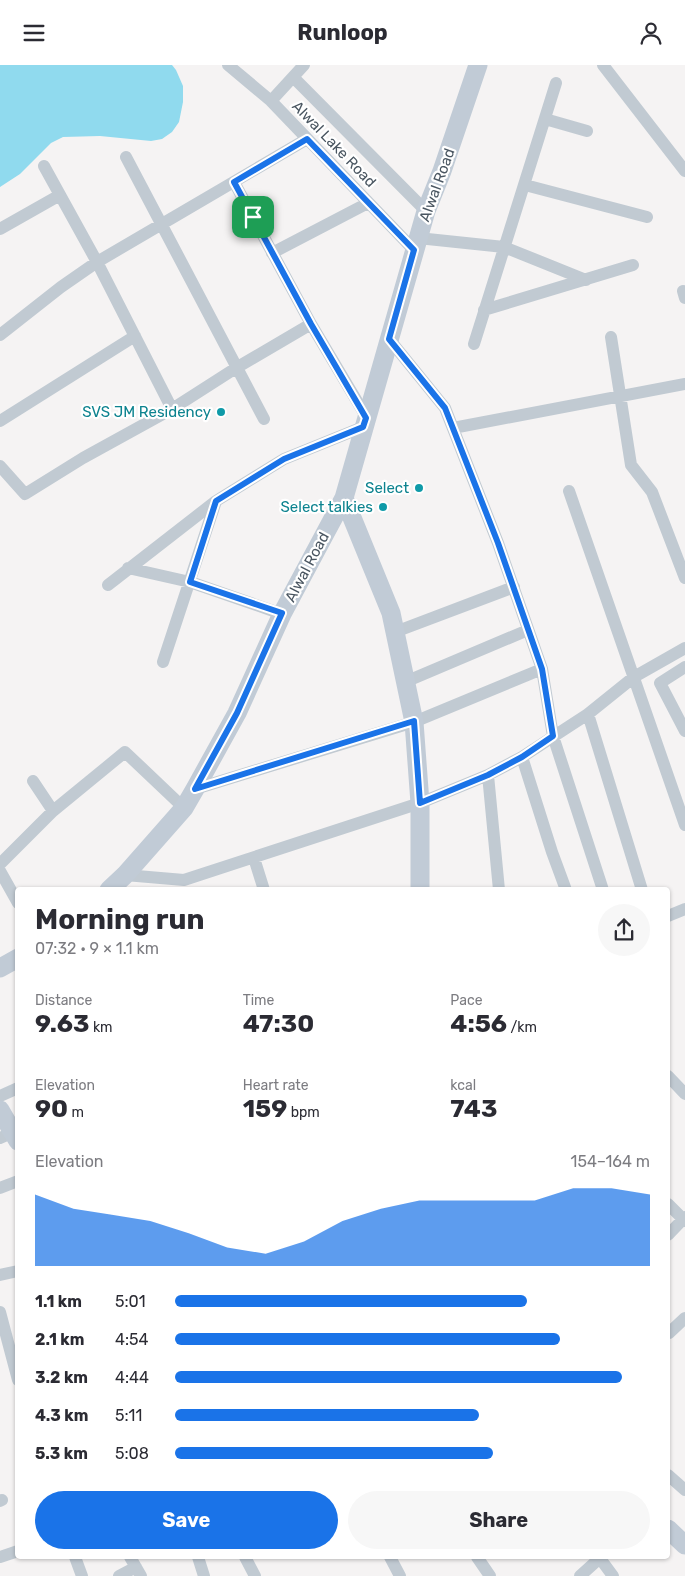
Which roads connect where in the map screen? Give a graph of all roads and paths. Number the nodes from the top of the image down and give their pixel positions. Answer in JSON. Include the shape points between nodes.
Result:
{"nodes":[{"id":1,"x":228,"y":65,"type":"edge"},
{"id":2,"x":304,"y":65,"type":"edge"},
{"id":3,"x":603,"y":65,"type":"edge"},
{"id":4,"x":477,"y":66,"type":"edge"},
{"id":5,"x":293,"y":77,"type":"junction"},
{"id":6,"x":556,"y":83,"type":"dead end"},
{"id":7,"x":271,"y":101,"type":"junction"},
{"id":8,"x":545,"y":119,"type":"junction"},
{"id":9,"x":587,"y":131,"type":"dead end"},
{"id":10,"x":307,"y":139,"type":"junction"},
{"id":11,"x":126,"y":157,"type":"dead end"},
{"id":12,"x":44,"y":166,"type":"dead end"},
{"id":13,"x":685,"y":171,"type":"edge"},
{"id":14,"x":234,"y":182,"type":"junction"},
{"id":15,"x":525,"y":185,"type":"junction"},
{"id":16,"x":60,"y":195,"type":"junction"},
{"id":17,"x":368,"y":203,"type":"junction"},
{"id":18,"x":426,"y":211,"type":"junction"},
{"id":19,"x":647,"y":217,"type":"dead end"},
{"id":20,"x":161,"y":224,"type":"junction"},
{"id":21,"x":0,"y":229,"type":"edge"},
{"id":22,"x":416,"y":244,"type":"junction"},
{"id":23,"x":504,"y":247,"type":"junction"},
{"id":24,"x":272,"y":253,"type":"junction"},
{"id":25,"x":97,"y":262,"type":"junction"},
{"id":26,"x":633,"y":265,"type":"dead end"},
{"id":27,"x":586,"y":280,"type":"junction"},
{"id":28,"x":484,"y":310,"type":"junction"},
{"id":29,"x":311,"y":324,"type":"junction"},
{"id":30,"x":0,"y":335,"type":"edge"},
{"id":31,"x":135,"y":336,"type":"junction"},
{"id":32,"x":611,"y":337,"type":"dead end"},
{"id":33,"x":389,"y":339,"type":"junction"},
{"id":34,"x":474,"y":343,"type":"dead end"},
{"id":35,"x":236,"y":368,"type":"junction"},
{"id":36,"x":685,"y":384,"type":"edge"},
{"id":37,"x":620,"y":396,"type":"junction"},
{"id":38,"x":172,"y":409,"type":"junction"},
{"id":39,"x":264,"y":419,"type":"dead end"},
{"id":40,"x":0,"y":421,"type":"edge"},
{"id":41,"x":365,"y":423,"type":"junction"},
{"id":42,"x":453,"y":428,"type":"junction"},
{"id":43,"x":0,"y":466,"type":"edge"},
{"id":44,"x":570,"y":491,"type":"dead end"},
{"id":45,"x":344,"y":498,"type":"junction"},
{"id":46,"x":216,"y":501,"type":"junction"},
{"id":47,"x":128,"y":568,"type":"junction"},
{"id":48,"x":685,"y":578,"type":"edge"},
{"id":49,"x":190,"y":582,"type":"junction"},
{"id":50,"x":108,"y":585,"type":"dead end"},
{"id":51,"x":514,"y":587,"type":"junction"},
{"id":52,"x":282,"y":613,"type":"junction"},
{"id":53,"x":528,"y":630,"type":"junction"},
{"id":54,"x":395,"y":632,"type":"junction"},
{"id":55,"x":685,"y":648,"type":"edge"},
{"id":56,"x":163,"y":662,"type":"dead end"},
{"id":57,"x":659,"y":663,"type":"junction"},
{"id":58,"x":685,"y":667,"type":"edge"},
{"id":59,"x":542,"y":669,"type":"junction"},
{"id":60,"x":669,"y":676,"type":"junction"},
{"id":61,"x":634,"y":677,"type":"junction"},
{"id":62,"x":405,"y":682,"type":"junction"},
{"id":63,"x":588,"y":714,"type":"junction"},
{"id":64,"x":414,"y":721,"type":"junction"},
{"id":65,"x":685,"y":731,"type":"edge"},
{"id":66,"x":553,"y":736,"type":"junction"},
{"id":67,"x":522,"y":757,"type":"junction"},
{"id":68,"x":488,"y":775,"type":"junction"},
{"id":69,"x":33,"y":781,"type":"dead end"},
{"id":70,"x":195,"y":789,"type":"junction"},
{"id":71,"x":420,"y":803,"type":"junction"},
{"id":72,"x":184,"y":807,"type":"junction"},
{"id":73,"x":53,"y":811,"type":"junction"},
{"id":74,"x":685,"y":825,"type":"edge"},
{"id":75,"x":254,"y":858,"type":"junction"},
{"id":76,"x":0,"y":864,"type":"edge"},
{"id":77,"x":125,"y":875,"type":"junction"},
{"id":78,"x":2,"y":879,"type":"edge"},
{"id":79,"x":186,"y":885,"type":"edge"},
{"id":80,"x":112,"y":887,"type":"edge"},
{"id":81,"x":263,"y":887,"type":"edge"},
{"id":82,"x":420,"y":887,"type":"edge"},
{"id":83,"x":499,"y":887,"type":"edge"},
{"id":84,"x":565,"y":887,"type":"edge"},
{"id":85,"x":602,"y":887,"type":"edge"},
{"id":86,"x":641,"y":887,"type":"edge"},
{"id":87,"x":15,"y":898,"type":"edge"},
{"id":88,"x":684,"y":913,"type":"edge"},
{"id":89,"x":670,"y":916,"type":"edge"},
{"id":90,"x":15,"y":960,"type":"edge"},
{"id":91,"x":0,"y":968,"type":"edge"},
{"id":92,"x":670,"y":1077,"type":"edge"},
{"id":93,"x":15,"y":1089,"type":"edge"},
{"id":94,"x":685,"y":1094,"type":"edge"},
{"id":95,"x":0,"y":1096,"type":"edge"},
{"id":96,"x":0,"y":1109,"type":"edge"},
{"id":97,"x":12,"y":1135,"type":"edge"},
{"id":98,"x":15,"y":1182,"type":"edge"},
{"id":99,"x":0,"y":1187,"type":"edge"},
{"id":100,"x":670,"y":1206,"type":"edge"},
{"id":101,"x":684,"y":1219,"type":"edge"},
{"id":102,"x":670,"y":1233,"type":"edge"},
{"id":103,"x":15,"y":1272,"type":"edge"},
{"id":104,"x":0,"y":1275,"type":"edge"},
{"id":105,"x":0,"y":1312,"type":"edge"},
{"id":106,"x":685,"y":1318,"type":"edge"},
{"id":107,"x":670,"y":1332,"type":"edge"},
{"id":108,"x":15,"y":1369,"type":"edge"},
{"id":109,"x":670,"y":1477,"type":"edge"},
{"id":110,"x":685,"y":1490,"type":"edge"},
{"id":111,"x":670,"y":1531,"type":"edge"},
{"id":112,"x":685,"y":1545,"type":"edge"},
{"id":113,"x":15,"y":1552,"type":"edge"},
{"id":114,"x":0,"y":1557,"type":"edge"},
{"id":115,"x":75,"y":1559,"type":"edge"},
{"id":116,"x":199,"y":1559,"type":"edge"},
{"id":117,"x":245,"y":1559,"type":"edge"},
{"id":118,"x":391,"y":1559,"type":"edge"},
{"id":119,"x":478,"y":1559,"type":"edge"},
{"id":120,"x":599,"y":1559,"type":"edge"},
{"id":121,"x":601,"y":1559,"type":"edge"},
{"id":122,"x":136,"y":1567,"type":"edge"},
{"id":123,"x":82,"y":1576,"type":"edge"},
{"id":124,"x":119,"y":1576,"type":"edge"},
{"id":125,"x":204,"y":1576,"type":"edge"},
{"id":126,"x":255,"y":1576,"type":"edge"},
{"id":127,"x":400,"y":1576,"type":"edge"},
{"id":128,"x":490,"y":1576,"type":"edge"},
{"id":129,"x":580,"y":1576,"type":"edge"},
{"id":130,"x":613,"y":1576,"type":"edge"}],
"edges":[{"from":1,"to":7,"type":"street","name":"Alwal Lake Road"},
{"from":2,"to":5,"type":"street"},
{"from":3,"to":13,"type":"street"},
{"from":4,"to":18,"type":"main road","name":"Alwal Road"},
{"from":5,"to":7,"type":"street"},
{"from":5,"to":18,"type":"street"},
{"from":6,"to":8,"type":"street"},
{"from":7,"to":10,"type":"street","name":"Alwal Lake Road"},
{"from":8,"to":9,"type":"street"},
{"from":8,"to":15,"type":"street"},
{"from":10,"to":14,"type":"street"},
{"from":10,"to":17,"type":"street","name":"Alwal Lake Road"},
{"from":11,"to":20,"type":"street"},
{"from":12,"to":16,"type":"street"},
{"from":14,"to":20,"type":"street"},
{"from":14,"to":24,"type":"street"},
{"from":15,"to":19,"type":"street"},
{"from":15,"to":23,"type":"street"},
{"from":16,"to":21,"type":"street"},
{"from":16,"to":25,"type":"street"},
{"from":17,"to":22,"type":"street","name":"Alwal Lake Road"},
{"from":17,"to":24,"type":"street"},
{"from":18,"to":22,"type":"main road","name":"Alwal Road"},
{"from":20,"to":25,"type":"street"},
{"from":20,"to":35,"type":"street"},
{"from":22,"to":23,"type":"street"},
{"from":22,"to":33,"type":"main road","name":"Alwal Road"},
{"from":23,"to":27,"type":"street"},
{"from":23,"to":28,"type":"street"},
{"from":24,"to":29,"type":"street"},
{"from":25,"to":30,"type":"street"},
{"from":25,"to":31,"type":"street"},
{"from":26,"to":27,"type":"street"},
{"from":27,"to":28,"type":"street"},
{"from":28,"to":34,"type":"street"},
{"from":29,"to":35,"type":"street"},
{"from":29,"to":41,"type":"street"},
{"from":31,"to":38,"type":"street"},
{"from":31,"to":40,"type":"street"},
{"from":32,"to":37,"type":"street"},
{"from":33,"to":41,"type":"main road","name":"Alwal Road"},
{"from":33,"to":42,"type":"street","via":[[445,408]]},
{"from":35,"to":38,"type":"street"},
{"from":35,"to":39,"type":"street"},
{"from":36,"to":37,"type":"street"},
{"from":37,"to":42,"type":"street"},
{"from":37,"to":48,"type":"street","via":[[631,465],[652,492]]},
{"from":38,"to":43,"type":"street","via":[[25,494]]},
{"from":41,"to":45,"type":"main road","name":"Alwal Road"},
{"from":41,"to":46,"type":"street","via":[[284,459]]},
{"from":42,"to":51,"type":"street"},
{"from":44,"to":61,"type":"street"},
{"from":45,"to":52,"type":"main road","name":"Alwal Road"},
{"from":45,"to":54,"type":"main road","via":[[391,613]]},
{"from":46,"to":47,"type":"street"},
{"from":46,"to":49,"type":"street"},
{"from":47,"to":49,"type":"street"},
{"from":47,"to":50,"type":"street"},
{"from":49,"to":52,"type":"street"},
{"from":49,"to":56,"type":"street"},
{"from":51,"to":53,"type":"street"},
{"from":51,"to":54,"type":"street"},
{"from":52,"to":70,"type":"main road","name":"Alwal Road","via":[[237,713]]},
{"from":53,"to":59,"type":"street"},
{"from":53,"to":62,"type":"street"},
{"from":54,"to":62,"type":"main road"},
{"from":55,"to":57,"type":"street"},
{"from":57,"to":60,"type":"street"},
{"from":57,"to":61,"type":"street"},
{"from":58,"to":60,"type":"street"},
{"from":59,"to":64,"type":"street"},
{"from":59,"to":66,"type":"street"},
{"from":60,"to":65,"type":"street","via":[[660,683]]},
{"from":61,"to":63,"type":"street"},
{"from":61,"to":74,"type":"street"},
{"from":62,"to":64,"type":"main road"},
{"from":63,"to":66,"type":"street"},
{"from":63,"to":86,"type":"street"},
{"from":64,"to":70,"type":"street"},
{"from":64,"to":71,"type":"main road"},
{"from":66,"to":67,"type":"street"},
{"from":66,"to":85,"type":"street"},
{"from":67,"to":68,"type":"street"},
{"from":67,"to":84,"type":"street"},
{"from":68,"to":71,"type":"street"},
{"from":68,"to":83,"type":"street"},
{"from":69,"to":73,"type":"street"},
{"from":70,"to":72,"type":"main road","name":"Alwal Road"},
{"from":71,"to":75,"type":"street"},
{"from":71,"to":82,"type":"main road"},
{"from":72,"to":73,"type":"street","via":[[125,752]]},
{"from":72,"to":77,"type":"main road","name":"Alwal Road"},
{"from":73,"to":76,"type":"street"},
{"from":75,"to":79,"type":"street"},
{"from":75,"to":81,"type":"street"},
{"from":77,"to":79,"type":"street"},
{"from":77,"to":80,"type":"main road","name":"Alwal Road"},
{"from":78,"to":87,"type":"street"},
{"from":88,"to":89,"type":"street"},
{"from":90,"to":91,"type":"main road"},
{"from":92,"to":94,"type":"street"},
{"from":93,"to":95,"type":"street"},
{"from":96,"to":97,"type":"main road"},
{"from":98,"to":99,"type":"street"},
{"from":100,"to":101,"type":"street"},
{"from":101,"to":102,"type":"street"},
{"from":103,"to":104,"type":"street"},
{"from":105,"to":108,"type":"street"},
{"from":106,"to":107,"type":"street"},
{"from":109,"to":110,"type":"street"},
{"from":111,"to":112,"type":"main road"},
{"from":113,"to":114,"type":"street"},
{"from":115,"to":123,"type":"street"},
{"from":116,"to":125,"type":"street"},
{"from":117,"to":126,"type":"street"},
{"from":118,"to":127,"type":"street"},
{"from":119,"to":128,"type":"street"},
{"from":120,"to":129,"type":"street"},
{"from":121,"to":130,"type":"street"},
{"from":122,"to":124,"type":"street"}]}
